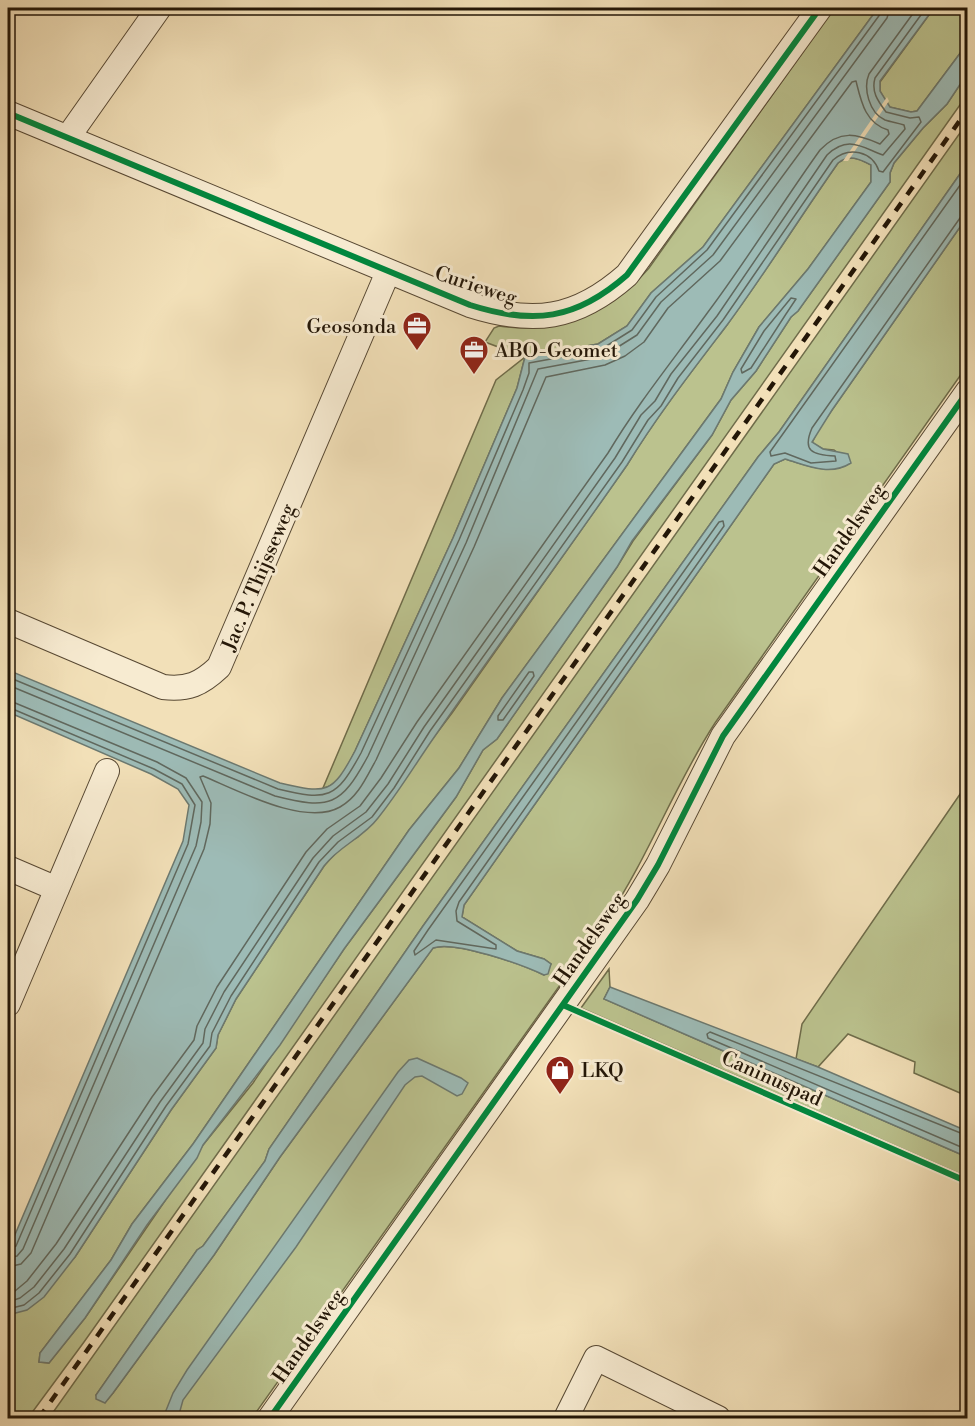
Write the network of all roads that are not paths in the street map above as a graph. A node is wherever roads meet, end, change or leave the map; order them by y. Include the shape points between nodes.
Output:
1 (159, 8) edge
2 (820, 8) edge
3 (8, 113) edge
4 (68, 137) junction
5 (388, 272) junction
6 (968, 391) edge
7 (8, 621) edge
8 (107, 771) dead end
9 (8, 868) edge
10 (57, 889) junction
11 (17, 954) edge
12 (8, 1004) edge
13 (270, 1419) edge
14 (566, 1419) edge
15 (718, 1419) edge

1 - 4 street
2 - 5 street, Curieweg via 647,250 606,293 556,315 520,317 499,314
3 - 4 street, Curieweg
4 - 5 street, Curieweg
5 - 7 street, Jac. P. Thijsseweg via 219,668 204,682 183,689 164,687
6 - 13 street, Handelsweg via 723,736 637,900
8 - 10 street
9 - 10 street
10 - 11 street
11 - 12 street
14 - 15 street via 596,1358

